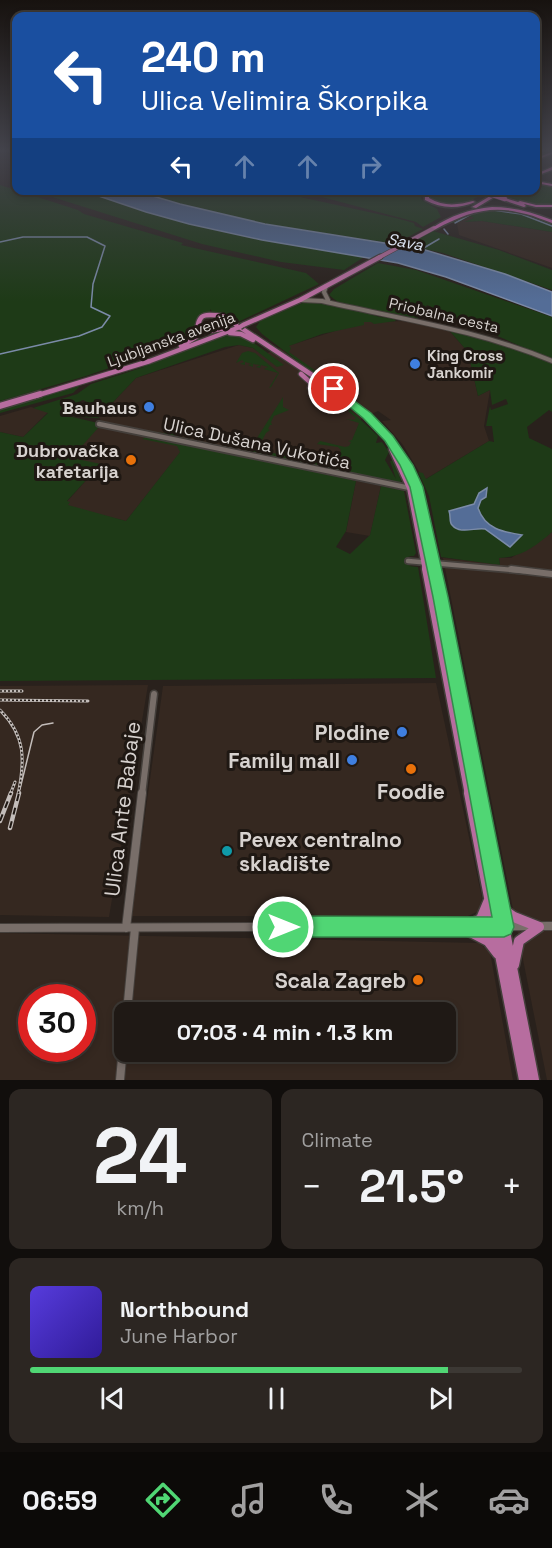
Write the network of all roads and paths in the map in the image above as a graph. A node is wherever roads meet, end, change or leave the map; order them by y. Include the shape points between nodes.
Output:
1 (425, 200) edge
2 (431, 200) edge
3 (476, 200) edge
4 (478, 200) edge
5 (483, 200) edge
6 (509, 200) edge
7 (509, 200) edge
8 (511, 200) edge
9 (473, 202) junction
10 (552, 206) edge
11 (452, 216) junction
12 (552, 219) edge
13 (430, 228) junction
14 (341, 276) junction
15 (326, 286) junction
16 (300, 300) junction
17 (328, 300) junction
18 (265, 316) junction
19 (240, 325) junction
20 (197, 327) junction
21 (230, 327) junction
22 (218, 336) junction
23 (176, 348) junction
24 (283, 357) junction
25 (552, 361) edge
26 (318, 379) junction
27 (311, 382) junction
28 (331, 391) junction
29 (0, 404) edge
30 (99, 424) dead end
31 (410, 488) junction
32 (408, 561) dead end
33 (428, 562) junction
34 (552, 574) edge
35 (154, 694) dead end
36 (489, 897) junction
37 (500, 907) junction
38 (552, 926) edge
39 (500, 927) junction
40 (538, 927) junction
41 (0, 928) edge
42 (130, 928) junction
43 (463, 928) junction
44 (502, 962) junction
45 (513, 976) junction
46 (127, 1002) edge
47 (122, 1062) edge
48 (120, 1080) edge
49 (524, 1080) edge
50 (534, 1080) edge

1 - 13 highway via 442,214
2 - 9 highway via 457,206
3 - 9 highway
4 - 11 highway
5 - 11 highway
6 - 12 highway
7 - 12 highway
8 - 10 highway
9 - 11 highway
11 - 12 highway via 502,207
11 - 13 highway
13 - 14 main road
14 - 15 main road, Ljubljanska avenija
14 - 19 main road, Ljubljanska avenija
15 - 16 main road, Ljubljanska avenija
15 - 17 street
16 - 17 street, Priobalna cesta
16 - 18 main road, Ljubljanska avenija
17 - 25 street, Priobalna cesta via 346,307 463,329
18 - 19 main road, Ljubljanska avenija
18 - 24 main road via 254,324 254,329
19 - 21 main road, Ljubljanska avenija
19 - 22 main road, Ljubljanska avenija
20 - 21 main road via 209,331
20 - 23 main road via 196,337
20 - 24 main road via 201,318 222,315
21 - 23 main road, Ljubljanska avenija
22 - 24 main road via 245,335
22 - 29 main road, Ljubljanska avenija via 117,372
23 - 29 main road, Ljubljanska avenija
24 - 26 main road
24 - 27 main road
26 - 27 main road
26 - 28 main road via 332,381 335,386
27 - 28 main road via 312,390
28 - 31 main road via 381,435
28 - 33 main road via 375,423 406,465 419,497
30 - 31 street, Ulica Dušana Vukotića
31 - 33 main road
32 - 33 street
33 - 34 street
33 - 36 main road
33 - 37 main road
35 - 42 street, Ulica Ante Babaje
36 - 39 main road
36 - 43 main road via 483,916
37 - 39 main road
37 - 40 main road
38 - 40 street
39 - 40 street
39 - 43 street
39 - 44 main road
39 - 45 main road
40 - 45 main road via 519,941
41 - 42 street
42 - 43 street
42 - 46 street, Ulica Ante Babaje
43 - 44 main road via 488,941
44 - 49 main road
45 - 50 main road
47 - 48 street

